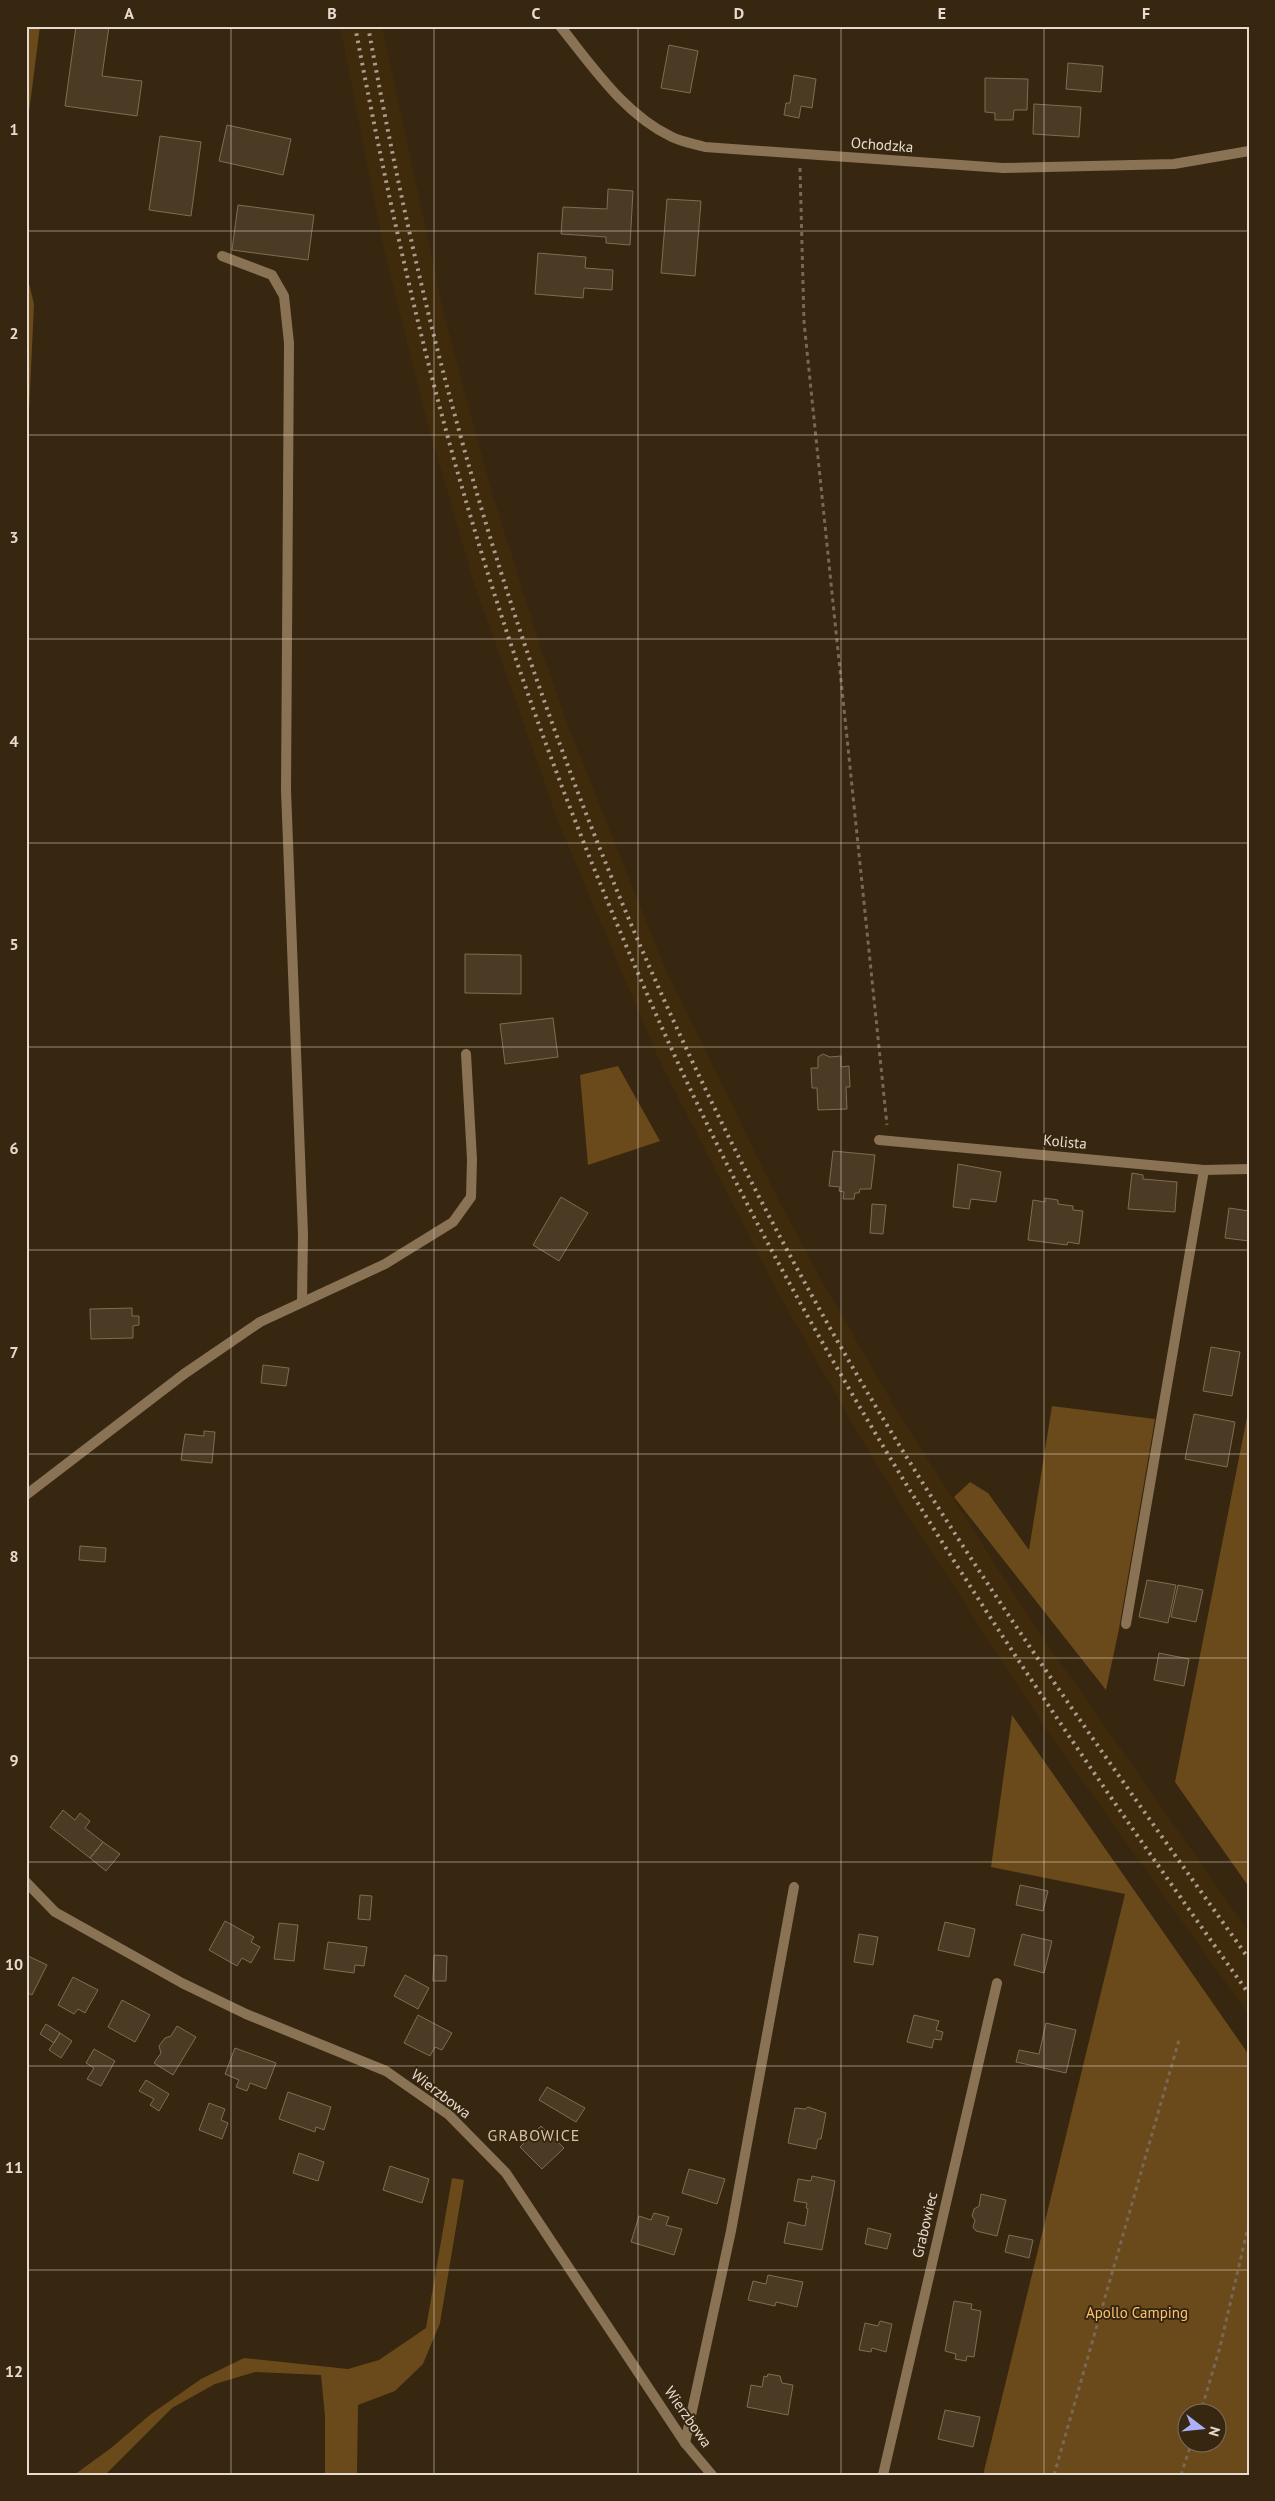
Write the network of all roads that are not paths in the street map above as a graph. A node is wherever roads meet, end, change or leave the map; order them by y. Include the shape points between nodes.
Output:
1 (560, 26) edge
2 (1249, 151) edge
3 (222, 256) dead end
4 (466, 1054) dead end
5 (884, 1140) road end
6 (1249, 1169) edge
7 (1204, 1170) junction
8 (302, 1302) junction
9 (26, 1495) edge
10 (1126, 1624) dead end
11 (26, 1882) edge
12 (794, 1887) dead end
13 (997, 1983) dead end
14 (685, 2443) junction
15 (712, 2475) edge
16 (883, 2475) edge

1 - 2 street, Ochodzka via 612,90 643,120 673,138 705,147 1003,168 1174,164
3 - 8 street via 272,275 284,296 289,343 286,790
4 - 8 street via 472,1159 470,1197 453,1222 385,1264
5 - 7 street, Kolista
6 - 7 street, Kolista
7 - 10 street
8 - 9 street via 260,1322 184,1374
11 - 14 street, Wierzbowa via 55,1912 182,1983 246,2014 386,2071 449,2115 506,2173
12 - 14 street via 731,2231
13 - 16 street, Grabowiec
14 - 15 street, Wierzbowa

